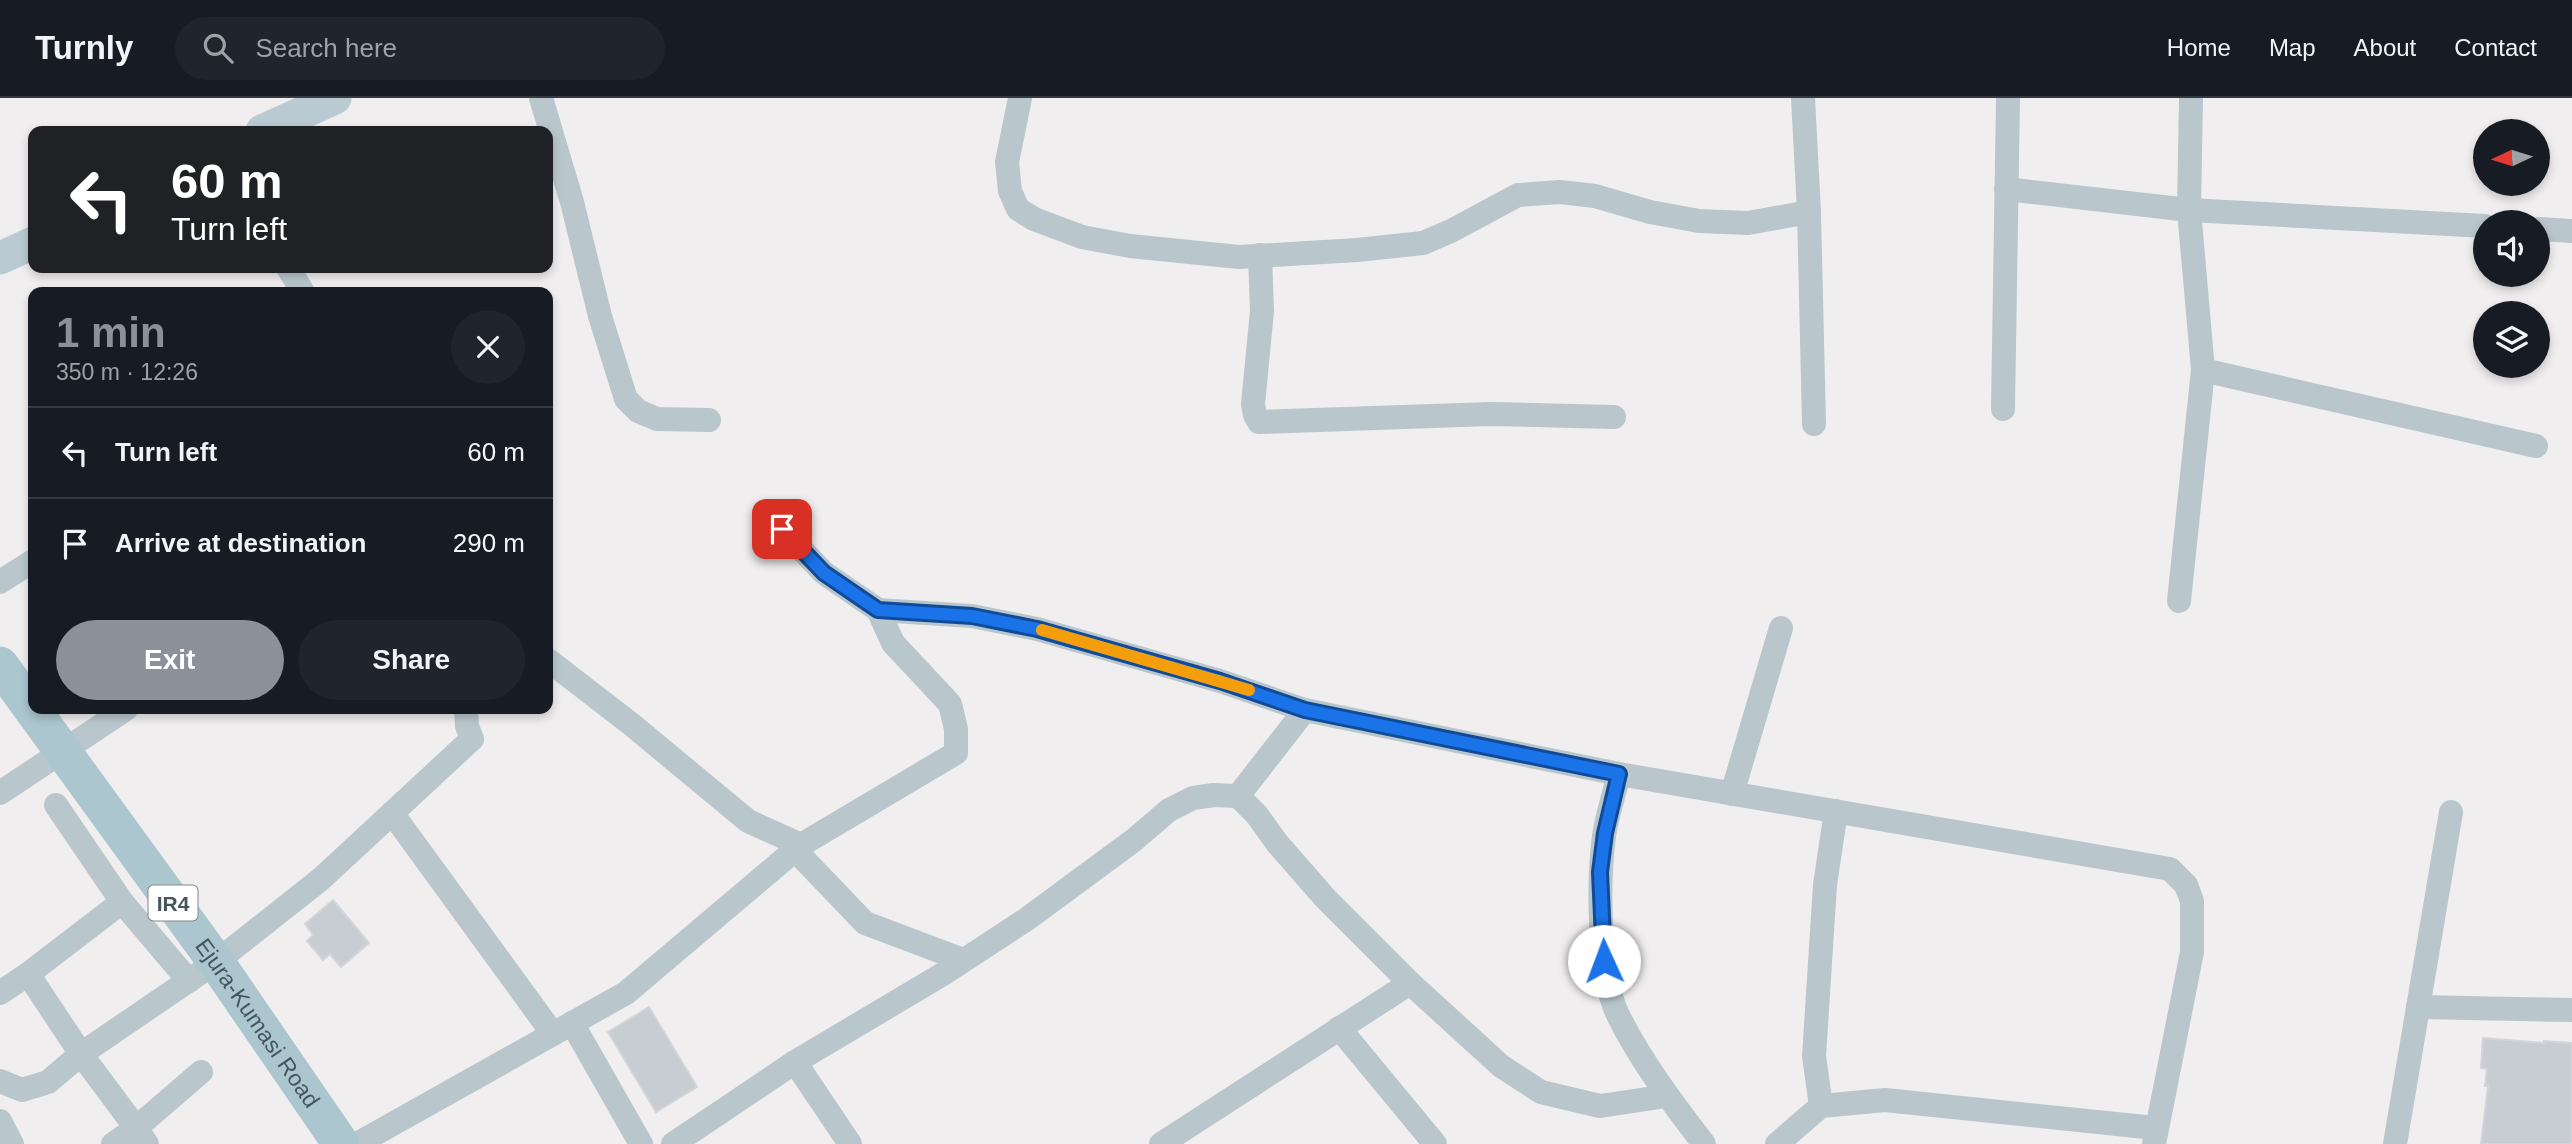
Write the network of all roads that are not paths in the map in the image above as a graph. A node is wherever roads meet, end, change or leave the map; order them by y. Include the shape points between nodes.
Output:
1 (335, 98) edge
2 (541, 98) edge
3 (1020, 98) edge
4 (1802, 98) edge
5 (2008, 98) edge
6 (2190, 98) edge
7 (273, 126) edge
8 (549, 126) edge
9 (553, 138) edge
10 (2006, 189) junction
11 (2189, 210) junction
12 (1809, 212) junction
13 (2473, 225) edge
14 (2550, 230) edge
15 (2572, 231) edge
16 (28, 245) edge
17 (1260, 255) junction
18 (0, 258) edge
19 (2203, 370) junction
20 (2003, 409) dead end
21 (1614, 418) dead end
22 (709, 420) dead end
23 (1814, 424) dead end
24 (2536, 446) dead end
25 (782, 529) dead end
26 (28, 564) edge
27 (0, 582) edge
28 (2179, 601) dead end
29 (878, 610) junction
30 (1781, 628) dead end
31 (553, 664) edge
32 (0, 666) edge
33 (28, 705) edge
34 (1305, 710) junction
35 (34, 714) edge
36 (118, 714) edge
37 (466, 714) edge
38 (61, 751) junction
39 (1619, 774) junction
40 (0, 793) edge
41 (1732, 794) junction
42 (1238, 796) junction
43 (56, 805) dead end
44 (1836, 811) junction
45 (2451, 812) dead end
46 (392, 813) junction
47 (798, 847) junction
48 (122, 902) junction
49 (963, 960) junction
50 (202, 972) junction
51 (28, 974) junction
52 (1410, 983) junction
53 (0, 993) edge
54 (2418, 1007) junction
55 (2572, 1010) edge
56 (1339, 1028) junction
57 (562, 1029) junction
58 (81, 1054) junction
59 (795, 1062) junction
60 (201, 1072) dead end
61 (11, 1085) edge
62 (1667, 1096) junction
63 (0, 1105) edge
64 (1821, 1106) junction
65 (0, 1121) edge
66 (141, 1136) edge
67 (2154, 1136) edge
68 (12, 1144) edge
69 (113, 1144) edge
70 (341, 1144) edge
71 (357, 1144) edge
72 (641, 1144) edge
73 (673, 1144) edge
74 (850, 1144) edge
75 (1161, 1144) edge
76 (1435, 1144) edge
77 (1704, 1144) edge
78 (1776, 1144) edge
79 (2395, 1144) edge

1 - 7 street
2 - 8 street
3 - 17 street via 1007,162 1010,191 1018,209 1082,237 1238,257
4 - 12 street
5 - 10 street
6 - 11 street
9 - 22 street via 626,399 638,411 657,419
10 - 11 street
10 - 20 street
11 - 13 street
11 - 19 street
12 - 17 street via 1748,223 1699,221 1595,196 1560,192 1518,195 1423,243
12 - 23 street
14 - 15 street
16 - 18 street
17 - 21 street via 1262,312 1253,404 1259,422 1490,414
19 - 24 street
19 - 28 street
25 - 29 street via 824,573
26 - 27 street
29 - 34 street via 972,616 1037,629
29 - 47 street via 893,643 950,704 956,753
30 - 41 street
31 - 47 street via 748,821
32 - 33 main road, Ejura-Kumasi Road / IR4
34 - 39 street
34 - 42 street
35 - 38 main road, Ejura-Kumasi Road / IR4
36 - 38 street
37 - 46 street via 472,739
38 - 40 street
38 - 50 main road, Ejura-Kumasi Road / IR4
39 - 41 street
39 - 62 street via 1600,872 1604,961 1617,1014
41 - 44 street
42 - 49 street via 1193,798 1169,810 1037,911
42 - 52 street via 1326,899
43 - 48 street
44 - 64 street via 1825,885 1814,1056
44 - 67 street via 2170,869 2186,885 2192,901 2192,952
45 - 54 street
46 - 50 street via 321,878
46 - 57 street
47 - 49 street via 865,923
47 - 57 street via 626,993
48 - 50 street
48 - 51 street
49 - 59 street
50 - 58 street
50 - 70 main road, Ejura-Kumasi Road / IR4
51 - 53 street
51 - 58 street
52 - 56 street
52 - 62 street via 1501,1066 1541,1092 1600,1106
54 - 55 street
54 - 79 street
56 - 75 street
56 - 76 street
57 - 71 street
57 - 72 street
58 - 61 street via 48,1082
58 - 66 street
59 - 73 street
59 - 74 street
60 - 66 street
61 - 63 street
62 - 77 street
64 - 67 street via 1885,1100
64 - 78 street
65 - 68 street
66 - 69 street

